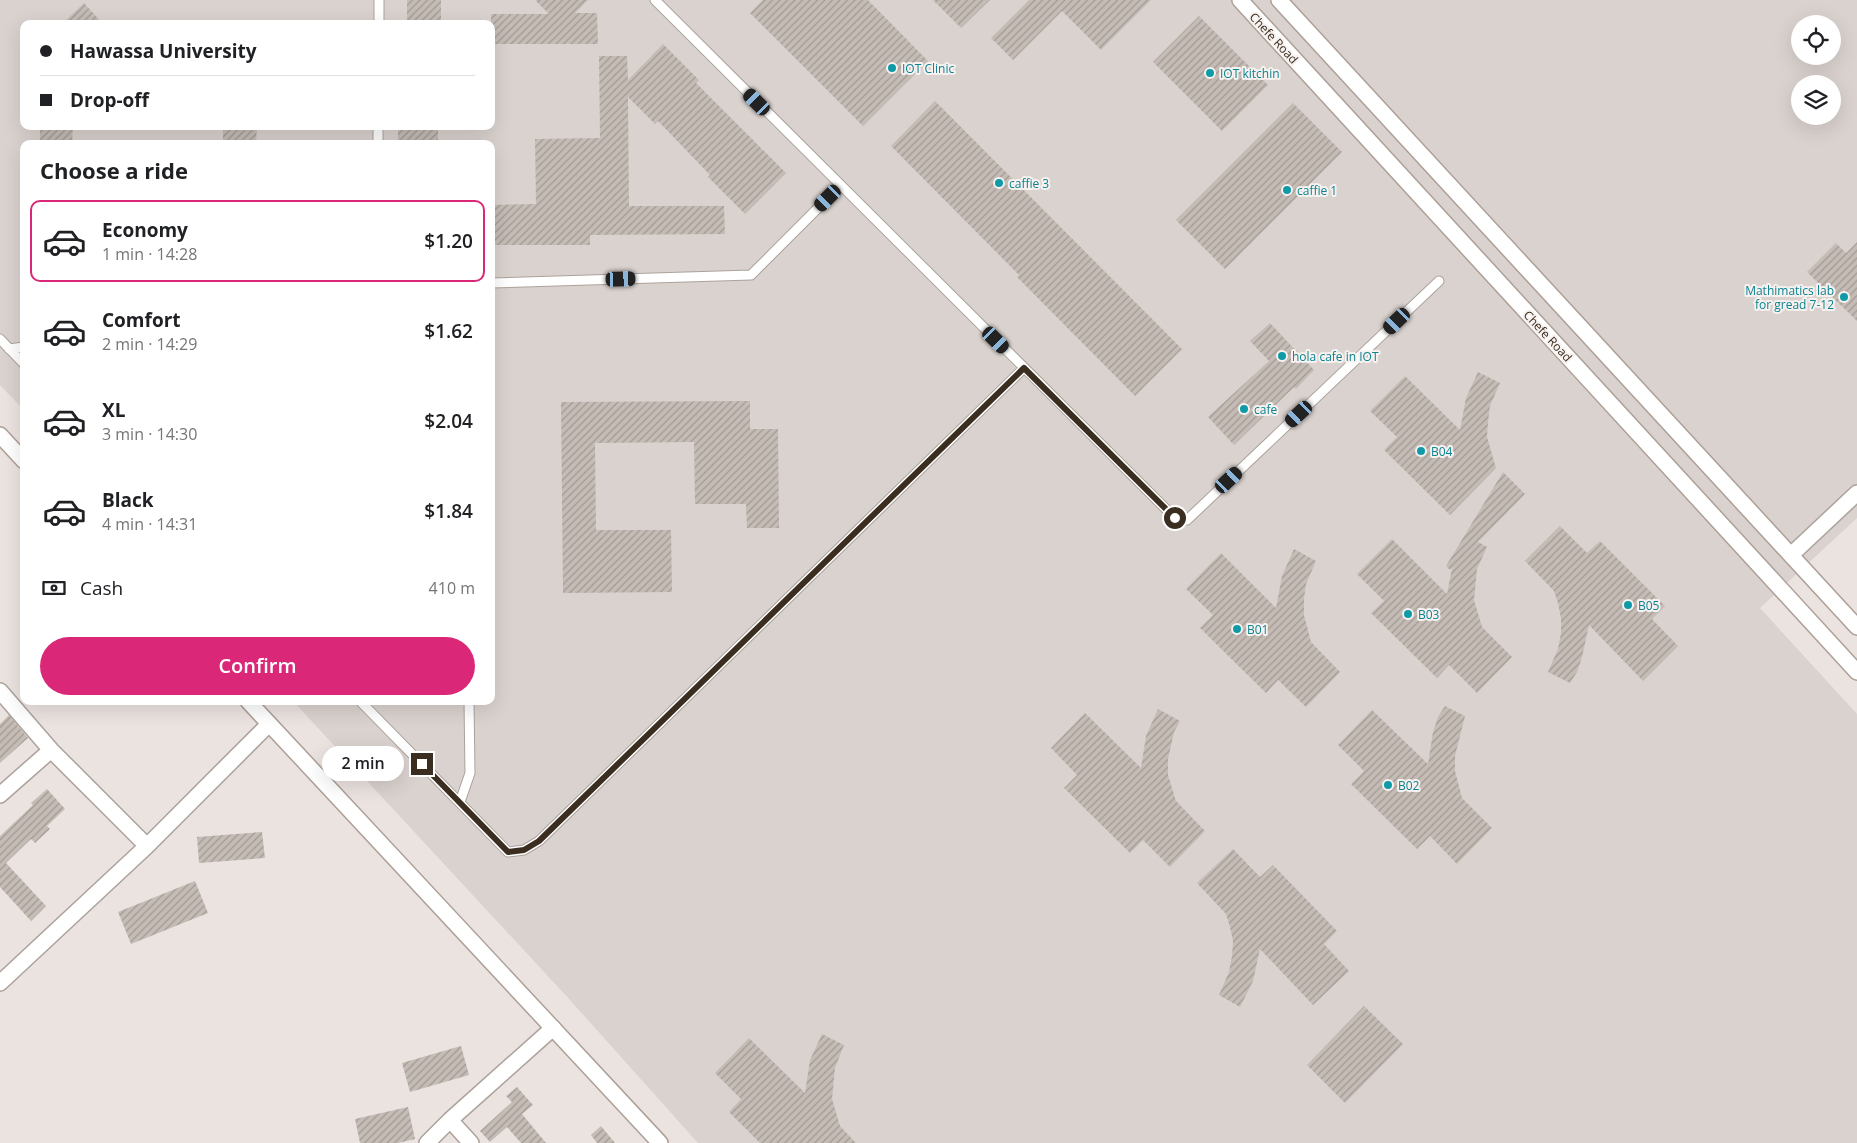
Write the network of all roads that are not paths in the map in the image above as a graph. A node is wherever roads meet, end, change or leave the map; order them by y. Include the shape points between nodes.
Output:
1 (379, 0) edge
2 (1240, 0) edge
3 (1279, 0) edge
4 (659, 1) edge
5 (379, 20) edge
6 (841, 185) junction
7 (1439, 281) dead end
8 (495, 283) edge
9 (0, 339) edge
10 (20, 348) edge
11 (9, 349) junction
12 (20, 360) edge
13 (1024, 368) junction
14 (0, 435) edge
15 (20, 457) edge
16 (1857, 493) edge
17 (1791, 555) junction
18 (1857, 627) edge
19 (1857, 672) edge
20 (0, 691) edge
21 (252, 705) edge
22 (364, 705) edge
23 (469, 705) edge
24 (270, 724) junction
25 (50, 750) junction
26 (0, 795) edge
27 (460, 802) junction
28 (147, 846) junction
29 (0, 984) edge
30 (553, 1028) junction
31 (450, 1120) junction
32 (427, 1143) edge
33 (471, 1143) edge
34 (660, 1143) edge

1 - 5 lane
2 - 19 street, Chefe Road
3 - 17 street
4 - 6 lane
6 - 8 lane via 751,275
6 - 13 lane
7 - 13 lane via 1187,520 1175,518
9 - 11 lane
10 - 11 lane
11 - 12 lane
13 - 27 lane via 539,841 524,850 508,852
14 - 15 street
16 - 17 street
17 - 18 street
20 - 25 street
21 - 24 street
22 - 27 lane
23 - 27 lane via 470,774
24 - 28 street
24 - 30 street
25 - 26 street
25 - 28 street
28 - 29 street
30 - 31 street
30 - 34 street
31 - 32 street
31 - 33 street

